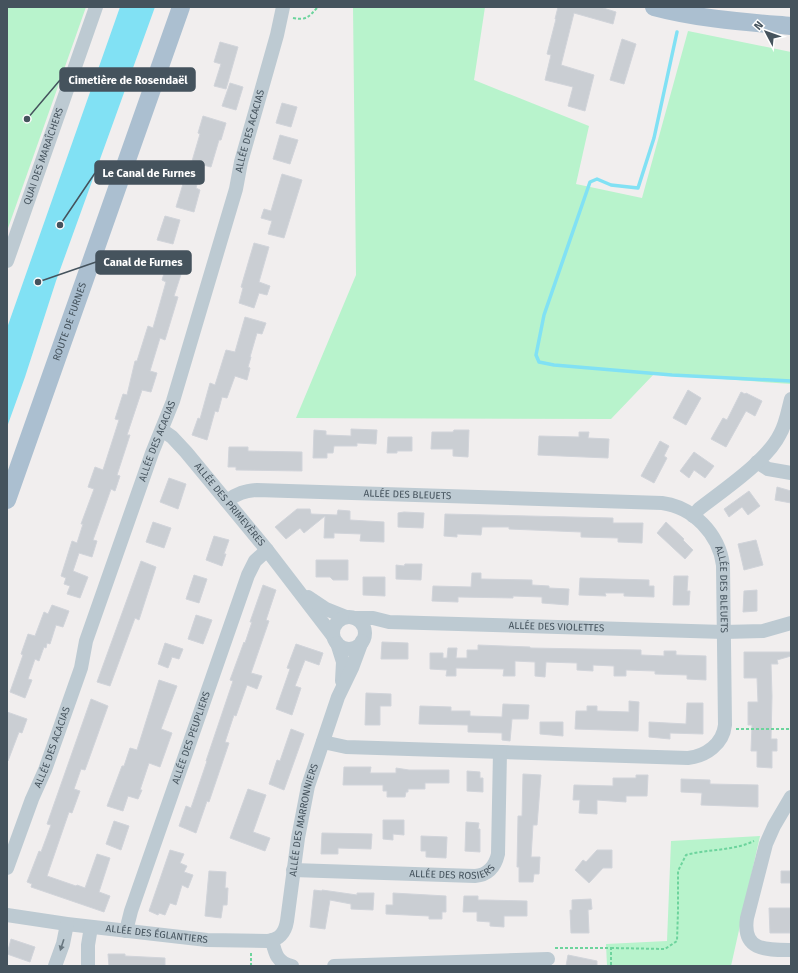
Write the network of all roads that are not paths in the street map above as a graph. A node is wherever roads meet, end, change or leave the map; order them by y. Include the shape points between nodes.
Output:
1 (96, 7) edge
2 (180, 7) edge
3 (654, 7) edge
4 (282, 12) edge
5 (791, 26) edge
6 (7, 261) edge
7 (791, 399) edge
8 (162, 430) junction
9 (757, 462) junction
10 (791, 474) edge
11 (7, 500) edge
12 (227, 501) junction
13 (693, 516) junction
14 (267, 550) junction
15 (293, 583) junction
16 (351, 618) junction
17 (389, 622) junction
18 (791, 623) edge
19 (724, 632) junction
20 (363, 638) junction
21 (335, 640) junction
22 (338, 697) junction
23 (323, 742) junction
24 (500, 752) junction
25 (791, 797) edge
26 (7, 868) edge
27 (293, 870) junction
28 (7, 915) edge
29 (67, 924) junction
30 (91, 927) junction
31 (126, 931) junction
32 (272, 940) junction
33 (791, 950) edge
34 (549, 954) road end
35 (464, 964) edge
36 (55, 966) edge
37 (88, 966) edge
38 (292, 966) edge
39 (334, 966) edge

1 - 6 street, QUAI DES MARAÎCHERS
2 - 11 main road, ROUTE DE FURNES
3 - 5 main road via 704,17
4 - 8 street, ALLÉE DES ACACIAS via 240,162 236,189
7 - 9 street via 780,435
8 - 12 street, ALLÉE DES PRIMEVÈRES via 181,446
8 - 26 street, ALLÉE DES ACACIAS via 86,641 81,668 45,770
9 - 10 street via 771,470
9 - 13 street
12 - 13 street, ALLÉE DES BLEUETS via 243,491 265,490 656,503 676,506
12 - 14 street, ALLÉE DES PRIMEVÈRES
13 - 19 street, ALLÉE DES BLEUETS via 712,535 721,555
14 - 15 street, ALLÉE DES PRIMEVÈRES
14 - 31 street, ALLÉE DES PEUPLIERS via 255,561 248,575
15 - 16 street, ALLÉE DES PRIMEVÈRES via 321,607
15 - 21 street, ALLÉE DES PRIMEVÈRES
16 - 17 street, ALLÉE DES VIOLETTES
16 - 20 street via 362,623
16 - 21 street via 340,619 336,624 333,630
17 - 19 street, ALLÉE DES VIOLETTES
17 - 20 street, ALLÉE DES VIOLETTES via 375,626
18 - 19 street, ALLÉE DES VIOLETTES via 758,632
19 - 24 street, ALLÉE DES BLEUETS via 724,730 713,748 703,755 693,757
20 - 21 street via 356,647 350,648 342,647
20 - 22 street, ALLÉE DES MARRONNIERS
21 - 22 street, ALLÉE DES MARRONNIERS via 344,667
22 - 23 street, ALLÉE DES MARRONNIERS
23 - 24 street via 346,747
23 - 27 street, ALLÉE DES MARRONNIERS via 306,794
24 - 27 street, ALLÉE DES ROSIERS via 498,854 493,866 484,875
25 - 33 street via 768,838 747,918 747,932 752,943 759,948
27 - 32 street, ALLÉE DES MARRONNIERS via 286,929 282,935
28 - 29 street, ALLÉE DES ÉGLANTIERS
29 - 30 street, ALLÉE DES ÉGLANTIERS
29 -> 36 street
30 - 31 street, ALLÉE DES ÉGLANTIERS
30 - 37 street
31 - 32 street, ALLÉE DES ÉGLANTIERS via 207,940
32 - 38 street via 278,959
34 - 35 street
35 - 39 street

